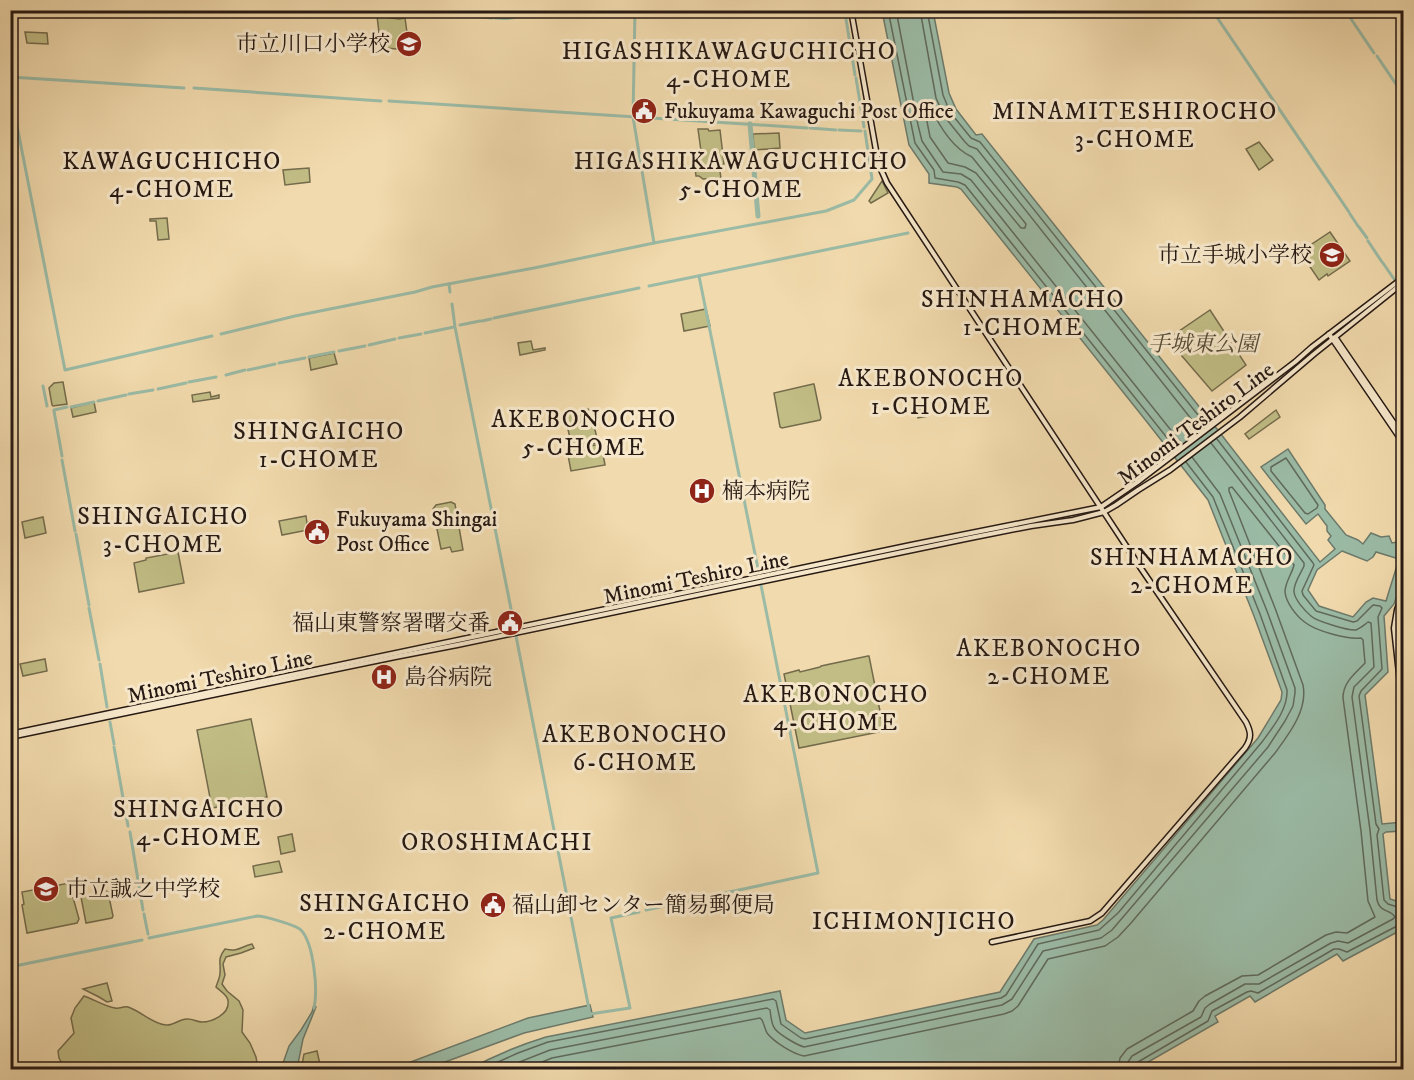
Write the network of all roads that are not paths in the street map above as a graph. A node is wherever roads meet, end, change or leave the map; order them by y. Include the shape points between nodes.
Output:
1 (851, 10) edge
2 (1404, 277) edge
3 (1404, 282) edge
4 (1329, 334) junction
5 (1334, 338) junction
6 (1404, 438) edge
7 (1404, 444) edge
8 (1102, 509) junction
9 (1404, 590) edge
10 (1404, 601) edge
11 (1404, 686) edge
12 (1404, 719) edge
13 (10, 735) edge
14 (992, 942) dead end

1 - 8 main road via 884,177
2 - 4 main road, Minomi Teshiro Line
3 - 5 main road, Minomi Teshiro Line
4 - 5 main road
4 - 8 main road, Minomi Teshiro Line
5 - 6 main road
5 - 7 main road
5 - 8 main road, Minomi Teshiro Line via 1170,470 1116,505
8 - 13 main road, Minomi Teshiro Line via 1073,520
8 - 14 main road via 1246,722 1250,739 1102,913 1090,921
9 - 12 main road via 1394,628
10 - 11 main road via 1398,636

